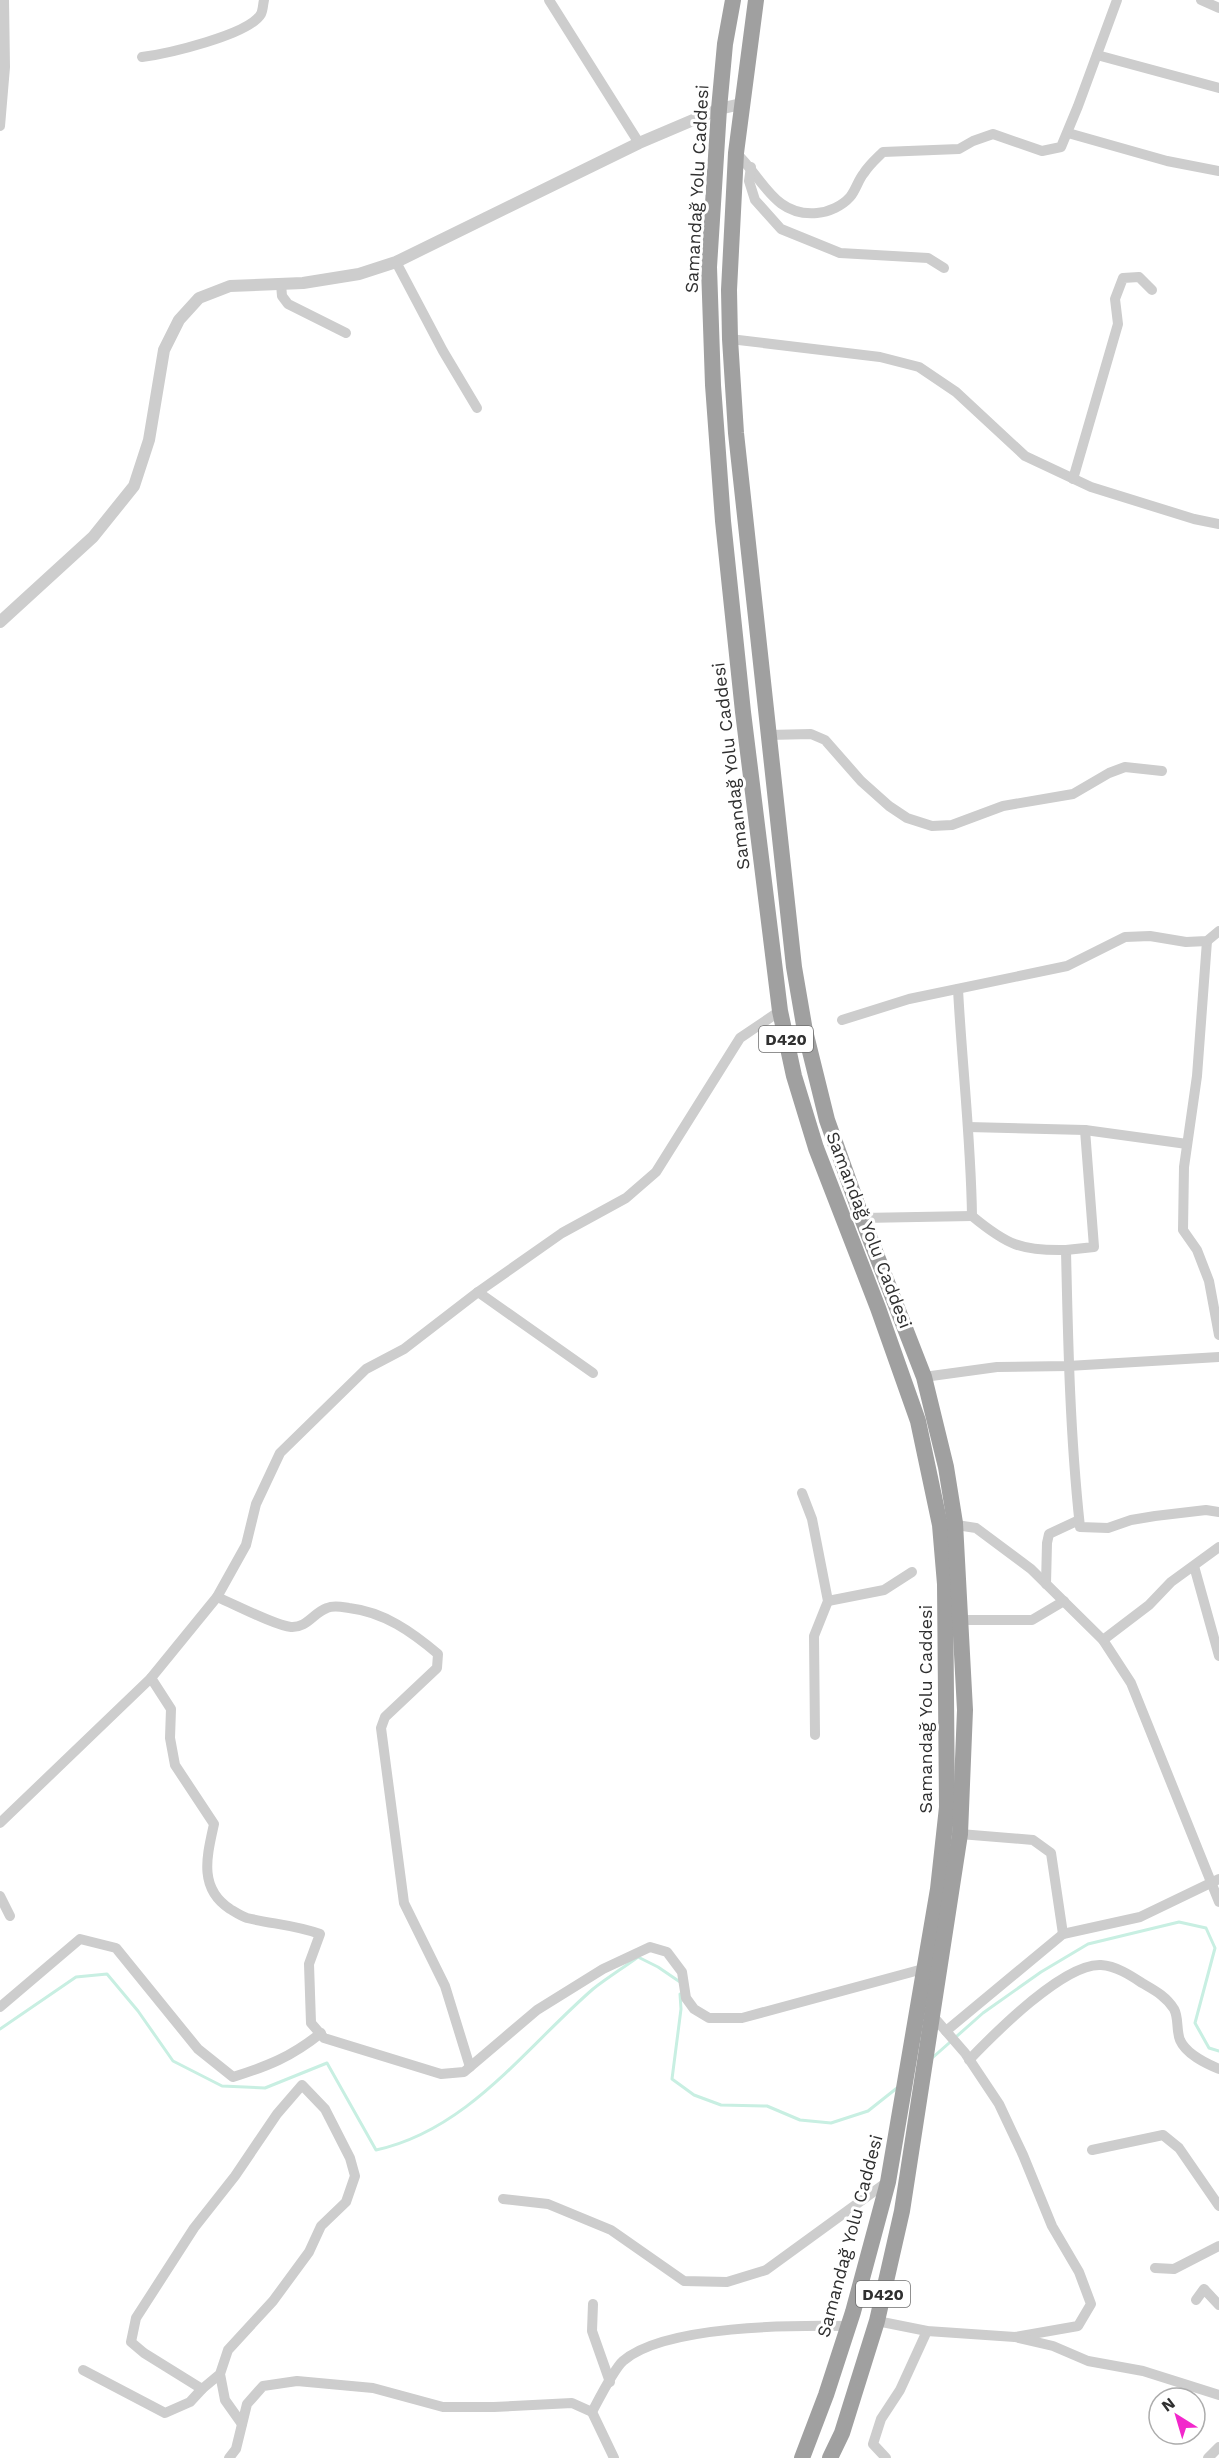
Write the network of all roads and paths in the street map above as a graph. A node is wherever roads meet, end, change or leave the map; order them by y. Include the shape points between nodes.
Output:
1 (4, 0) edge
2 (264, 0) edge
3 (549, 0) edge
4 (733, 0) edge
5 (756, 0) edge
6 (1117, 0) edge
7 (1200, 0) edge
8 (1219, 8) edge
9 (1097, 55) junction
10 (142, 57) dead end
11 (1219, 88) edge
12 (741, 104) junction
13 (719, 109) junction
14 (0, 126) edge
15 (1068, 133) junction
16 (639, 143) junction
17 (736, 153) junction
18 (752, 167) junction
19 (1219, 171) edge
20 (396, 261) junction
21 (944, 268) dead end
22 (281, 284) junction
23 (1152, 290) dead end
24 (346, 333) dead end
25 (730, 339) junction
26 (477, 408) dead end
27 (1072, 479) junction
28 (1219, 524) edge
29 (0, 622) edge
30 (768, 735) junction
31 (1162, 771) dead end
32 (1219, 931) edge
33 (1207, 941) junction
34 (958, 989) junction
35 (780, 1011) junction
36 (842, 1020) dead end
37 (968, 1127) junction
38 (1085, 1130) junction
39 (1187, 1144) junction
40 (972, 1216) junction
41 (862, 1218) junction
42 (1066, 1250) junction
43 (478, 1292) junction
44 (1219, 1335) edge
45 (1219, 1357) edge
46 (1068, 1366) junction
47 (593, 1373) dead end
48 (924, 1377) junction
49 (802, 1493) dead end
50 (1219, 1512) edge
51 (1079, 1520) junction
52 (948, 1524) junction
53 (1219, 1547) edge
54 (1194, 1566) junction
55 (912, 1572) dead end
56 (1046, 1584) junction
57 (218, 1597) junction
58 (828, 1601) junction
59 (1064, 1601) junction
60 (959, 1620) junction
61 (1103, 1640) junction
62 (1219, 1656) edge
63 (151, 1678) junction
64 (815, 1735) dead end
65 (0, 1823) edge
66 (960, 1834) junction
67 (1215, 1882) edge
68 (0, 1896) edge
69 (1219, 1902) edge
70 (10, 1916) dead end
71 (1063, 1934) junction
72 (923, 1969) junction
73 (0, 2007) edge
74 (932, 2016) junction
75 (321, 2033) junction
76 (947, 2033) junction
77 (969, 2060) junction
78 (470, 2067) junction
79 (1219, 2069) edge
80 (1092, 2150) dead end
81 (888, 2182) junction
82 (503, 2199) dead end
83 (1219, 2206) edge
84 (1219, 2246) edge
85 (1155, 2268) dead end
86 (1196, 2300) dead end
87 (593, 2304) dead end
88 (1219, 2305) edge
89 (877, 2321) junction
90 (848, 2326) junction
91 (927, 2331) junction
92 (1015, 2337) junction
93 (83, 2370) dead end
94 (220, 2374) junction
95 (610, 2382) junction
96 (202, 2388) junction
97 (1219, 2395) edge
98 (592, 2412) junction
99 (242, 2424) junction
100 (1219, 2446) edge
101 (230, 2458) edge
102 (614, 2458) edge
103 (802, 2458) edge
104 (830, 2458) edge
105 (886, 2458) edge
106 (1208, 2458) edge

1 - 14 street via 5,67
2 - 10 street via 261,14 250,23 212,40
3 - 16 street
4 - 13 highway, Samandağ Yolu Caddesi / D420
5 - 12 highway, Samandağ Yolu Caddesi / D420
6 - 9 street
7 - 8 street
9 - 11 street
9 - 15 street
12 - 13 street
12 - 17 highway, Samandağ Yolu Caddesi / D420
13 - 16 street
13 - 35 highway, Samandağ Yolu Caddesi / D420 via 708,267 714,396 742,700
15 - 18 street via 1061,147 1042,151 993,134 959,148 883,152 864,172 850,196 824,213 795,213 782,206
15 - 19 street
16 - 20 street
17 - 18 street
17 - 25 highway, Samandağ Yolu Caddesi / D420
18 - 21 street via 748,181 755,200 781,229 840,253 928,258
20 - 22 street via 359,274
20 - 26 street
22 - 24 street via 282,296 288,304
22 - 29 street via 230,286 199,298 179,320 164,350 149,440 134,486 93,537
23 - 27 street via 1139,277 1123,278 1116,298 1118,324
25 - 27 street via 880,357 919,367 956,392 1025,456
25 - 30 highway, Samandağ Yolu Caddesi / D420 via 736,433
27 - 28 street
30 - 31 street via 811,734 825,740 889,806 932,826 952,825 1003,806 1073,794 1125,767
30 - 41 highway, Samandağ Yolu Caddesi / D420 via 805,1031 827,1120
32 - 33 street
33 - 34 street via 1125,937 1067,966
33 - 39 street via 1197,1076
34 - 36 street
34 - 37 street
35 - 43 street via 740,1038 656,1172 626,1198 562,1233
35 - 52 highway, Samandağ Yolu Caddesi / D420 via 816,1148 918,1421
37 - 38 street
37 - 40 street
38 - 39 street
38 - 42 street via 1094,1247
39 - 44 street via 1183,1230 1197,1250 1209,1281
40 - 41 street
40 - 42 street via 1011,1244 1035,1251
41 - 48 highway, Samandağ Yolu Caddesi / D420
42 - 46 street
43 - 47 street
43 - 57 street via 404,1349 366,1369 280,1453 256,1504 246,1545
45 - 46 street
46 - 48 street via 997,1366
46 - 51 street
48 - 52 highway, Samandağ Yolu Caddesi / D420 via 946,1467
49 - 58 street via 812,1519
50 - 51 street via 1155,1516 1108,1528 1080,1527
51 - 56 street via 1049,1534
52 - 56 street via 976,1528
52 - 60 highway, Samandağ Yolu Caddesi / D420
52 - 72 highway, Samandağ Yolu Caddesi / D420 via 947,1807 938,1889
53 - 54 street
54 - 61 street
54 - 62 street
55 - 58 street via 884,1590
56 - 59 street
57 - 63 street
57 - 78 street via 290,1627 304,1625 324,1609 335,1606 369,1610 438,1654 437,1668 385,1718 381,1728 404,1903 445,1986
58 - 64 street via 814,1636
59 - 60 street via 1032,1620
59 - 61 street
60 - 66 highway, Samandağ Yolu Caddesi / D420 via 965,1710
61 - 67 street via 1131,1683
63 - 65 street
63 - 75 street via 171,1708 170,1738 175,1765 214,1824 206,1857 210,1890 244,1917 300,1926 320,1934 309,1964 311,2023
66 - 71 street via 1033,1840 1051,1853
66 - 74 highway, Samandağ Yolu Caddesi / D420
67 - 69 street
67 - 71 street via 1140,1917
68 - 70 street
71 - 76 street
72 - 78 street via 742,2018 709,2018 694,2009 686,1998 681,1972 667,1952 650,1947 603,1969 537,2010
72 - 81 highway, Samandağ Yolu Caddesi / D420
73 - 75 street via 80,1939 116,1948 198,2049 233,2078 298,2052
74 - 76 street
74 - 89 highway, Samandağ Yolu Caddesi / D420 via 902,2211
75 - 78 street via 324,2038 441,2074 464,2072
76 - 77 street
77 - 79 street via 998,2029 1044,1991 1081,1970 1100,1965 1126,1972 1165,1997 1175,2010 1180,2040 1198,2060
77 - 92 street via 999,2104 1091,2304 1077,2326
80 - 83 street via 1163,2135 1179,2148
81 - 82 street via 766,2270 727,2282 684,2281 611,2230 548,2204
81 - 90 highway, Samandağ Yolu Caddesi / D420
84 - 85 street via 1174,2269
86 - 88 street via 1204,2289
87 - 95 street via 592,2331
89 - 91 street
89 - 104 highway, Samandağ Yolu Caddesi / D420 via 842,2433
90 - 95 street via 754,2328 687,2336 648,2347 623,2361
90 - 103 highway, Samandağ Yolu Caddesi / D420
91 - 92 street
91 - 105 street via 900,2390 881,2419 873,2444
92 - 97 street via 1053,2346 1088,2361 1143,2371
93 - 96 street via 165,2413 190,2402
94 - 96 street
94 - 96 street via 228,2350 273,2301 309,2252 321,2226 346,2202 356,2176 325,2109 302,2085 194,2228 136,2318 131,2342
94 - 99 street via 225,2400
95 - 98 street
98 - 99 street via 572,2403 443,2407 373,2388 297,2381 264,2386 247,2404
98 - 102 street
99 - 101 street
100 - 106 street

